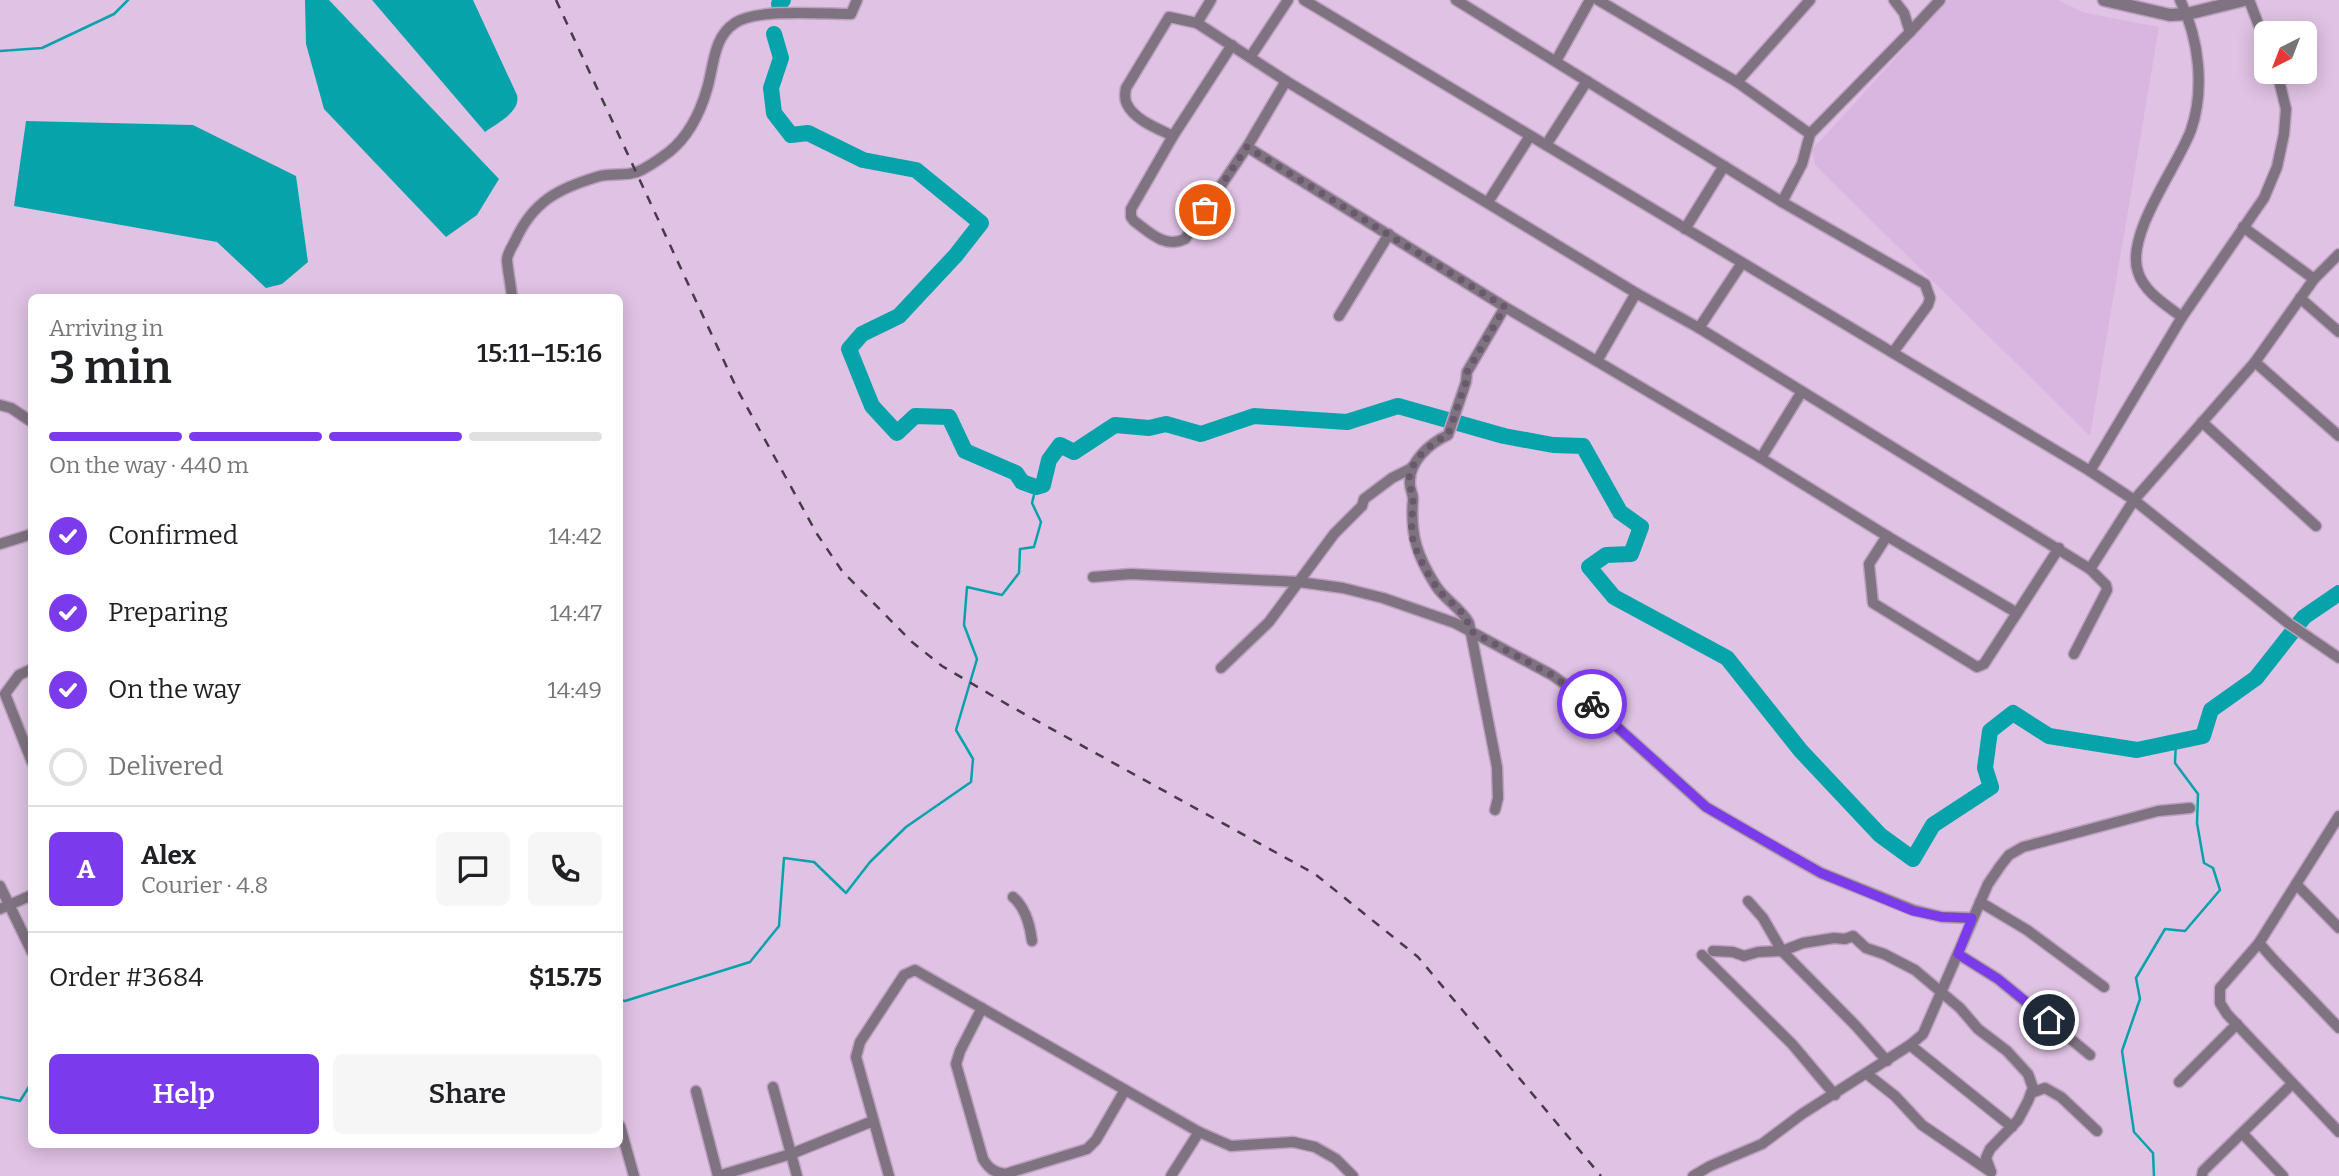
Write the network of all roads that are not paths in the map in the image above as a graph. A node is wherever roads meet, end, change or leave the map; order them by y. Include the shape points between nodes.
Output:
1 (858, 0) edge
2 (1211, 0) edge
3 (1288, 0) edge
4 (1304, 0) edge
5 (1455, 0) edge
6 (1590, 0) edge
7 (1598, 0) edge
8 (1810, 0) edge
9 (1894, 0) edge
10 (1940, 0) edge
11 (2104, 0) edge
12 (2180, 0) edge
13 (2247, 0) edge
14 (2187, 14) junction
15 (2256, 21) edge
16 (1197, 23) junction
17 (1910, 32) junction
18 (1231, 45) junction
19 (1251, 56) junction
20 (1556, 61) junction
21 (1286, 81) junction
22 (1587, 81) junction
23 (1737, 82) junction
24 (2280, 84) edge
25 (1810, 134) junction
26 (1173, 136) junction
27 (1530, 136) junction
28 (1546, 145) junction
29 (1247, 147) junction
30 (1724, 166) junction
31 (1488, 202) junction
32 (1782, 202) junction
33 (2244, 228) junction
34 (1685, 229) junction
35 (1389, 234) junction
36 (2339, 254) edge
37 (1742, 263) junction
38 (2314, 279) junction
39 (1636, 293) junction
40 (512, 294) edge
41 (2300, 298) junction
42 (1505, 307) junction
43 (1339, 316) dead end
44 (2182, 317) junction
45 (1699, 328) junction
46 (2339, 331) edge
47 (1894, 351) junction
48 (1597, 361) junction
49 (2255, 362) junction
50 (1801, 393) junction
51 (0, 405) edge
52 (28, 419) edge
53 (2202, 422) junction
54 (2339, 436) edge
55 (1761, 458) junction
56 (1417, 460) junction
57 (2090, 471) junction
58 (2134, 500) junction
59 (2316, 526) dead end
60 (28, 535) edge
61 (1887, 536) junction
62 (0, 544) edge
63 (2059, 548) junction
64 (2090, 569) junction
65 (1093, 577) dead end
66 (1299, 583) junction
67 (2017, 613) junction
68 (1469, 630) junction
69 (2074, 654) dead end
70 (2339, 658) edge
71 (1221, 668) dead end
72 (28, 671) edge
73 (28, 752) edge
74 (2190, 808) dead end
75 (1495, 810) dead end
76 (2338, 822) edge
77 (2296, 884) junction
78 (0, 886) edge
79 (28, 897) edge
80 (1013, 897) dead end
81 (1748, 901) dead end
82 (1980, 902) junction
83 (4, 907) edge
84 (1972, 918) junction
85 (2339, 928) edge
86 (1032, 941) dead end
87 (2259, 943) junction
88 (28, 946) edge
89 (1782, 951) junction
90 (1958, 954) junction
91 (2104, 987) dead end
92 (1941, 994) junction
93 (982, 1008) junction
94 (2237, 1024) junction
95 (2339, 1028) edge
96 (1910, 1045) junction
97 (2090, 1055) dead end
98 (1887, 1061) junction
99 (1867, 1074) junction
100 (2028, 1074) junction
101 (2179, 1082) dead end
102 (2292, 1084) junction
103 (773, 1087) dead end
104 (2045, 1088) junction
105 (1125, 1090) junction
106 (696, 1091) dead end
107 (2031, 1093) junction
108 (1835, 1095) junction
109 (873, 1121) junction
110 (2012, 1127) junction
111 (2097, 1131) dead end
112 (1199, 1132) junction
113 (2339, 1132) edge
114 (2243, 1134) junction
115 (623, 1137) edge
116 (791, 1154) junction
117 (1981, 1160) junction
118 (1994, 1174) edge
119 (1174, 1175) edge
120 (634, 1176) edge
121 (718, 1176) edge
122 (797, 1176) edge
123 (889, 1176) edge
124 (1353, 1176) edge
125 (1693, 1176) edge
126 (2202, 1176) edge
127 (2283, 1176) edge

1 - 40 street via 851,14 771,14 733,24 717,44 708,87 682,139 637,172 602,176 544,199 525,220 507,258
2 - 16 street
3 - 19 street
4 - 27 street
5 - 20 street
6 - 20 street
7 - 23 street
8 - 23 street
9 - 17 street
10 - 17 street
11 - 14 street via 2170,15
12 - 14 street
13 - 14 street
13 - 15 street
14 - 44 street via 2195,45 2197,107 2190,131 2140,233 2137,254 2138,272 2152,294
16 - 18 street
16 - 26 street via 1169,17 1126,88 1131,110
17 - 25 street
18 - 19 street
18 - 26 street
19 - 21 street
20 - 22 street
21 - 29 street
21 - 31 street
22 - 28 street
22 - 30 street
23 - 25 street
24 - 33 street via 2286,108 2277,167
25 - 32 street via 1802,164
26 - 29 street via 1130,213 1163,242 1185,239
27 - 28 street
27 - 31 street
28 - 34 street
29 - 35 street
30 - 32 street
30 - 34 street
31 - 39 street
32 - 47 street via 1925,284 1928,305
33 - 38 street
33 - 44 street
34 - 37 street
35 - 42 street
35 - 43 street
36 - 38 street
37 - 45 street
37 - 47 street
38 - 41 street
39 - 45 street
39 - 48 street
41 - 46 street
41 - 49 street
42 - 48 street
42 - 56 street via 1467,372 1448,435 1429,445
44 - 57 street
45 - 50 street
47 - 57 street
48 - 55 street
49 - 53 street
49 - 54 street
50 - 55 street
50 - 63 street
51 - 52 street
53 - 58 street
53 - 59 street
55 - 61 street
56 - 66 street via 1364,499
56 - 68 street via 1409,482 1415,544 1438,590 1464,614
57 - 58 street
58 - 64 street
58 - 70 street
60 - 62 street
61 - 67 street
61 - 67 street via 1869,562 1873,603 1975,666 1984,664
63 - 64 street
63 - 67 street
64 - 69 street via 2107,589
65 - 66 street via 1131,574
66 - 68 street via 1382,598
66 - 71 street via 1269,622
68 - 75 street via 1497,767
68 - 84 street via 1552,675 1588,701 1706,807 1768,843 1821,873 1913,911
72 - 73 street via 5,694
74 - 82 street via 2158,811 2022,847 2001,865
76 - 77 street
77 - 85 street
77 - 87 street
78 - 83 street
79 - 83 street
80 - 86 street via 1026,917
81 - 89 street
82 - 84 street
82 - 91 street
83 - 88 street
84 - 90 street
87 - 94 street via 2220,988 2220,1003
87 - 95 street
89 - 92 street via 1853,936 1866,948 1915,970
89 - 98 street
89 - 108 street via 1744,956 1708,953
90 - 92 street
90 - 97 street via 1998,979
92 - 96 street via 1923,1034
92 - 100 street
93 - 105 street
93 - 105 street via 956,1064 983,1159 995,1172 1006,1174 1087,1149
93 - 109 street via 915,970 904,975 860,1042 856,1057
94 - 101 street
94 - 102 street
96 - 98 street
96 - 110 street
98 - 99 street
99 - 108 street
99 - 117 street via 1922,1125
100 - 104 street
100 - 107 street
102 - 113 street
102 - 114 street
103 - 116 street
104 - 107 street
104 - 111 street
105 - 112 street
106 - 121 street
107 - 110 street
108 - 125 street via 1762,1144
109 - 116 street
109 - 123 street
110 - 117 street
112 - 119 street
112 - 124 street via 1231,1146 1293,1142 1315,1147
114 - 126 street
114 - 127 street
115 - 120 street
116 - 121 street
116 - 122 street
117 - 118 street

